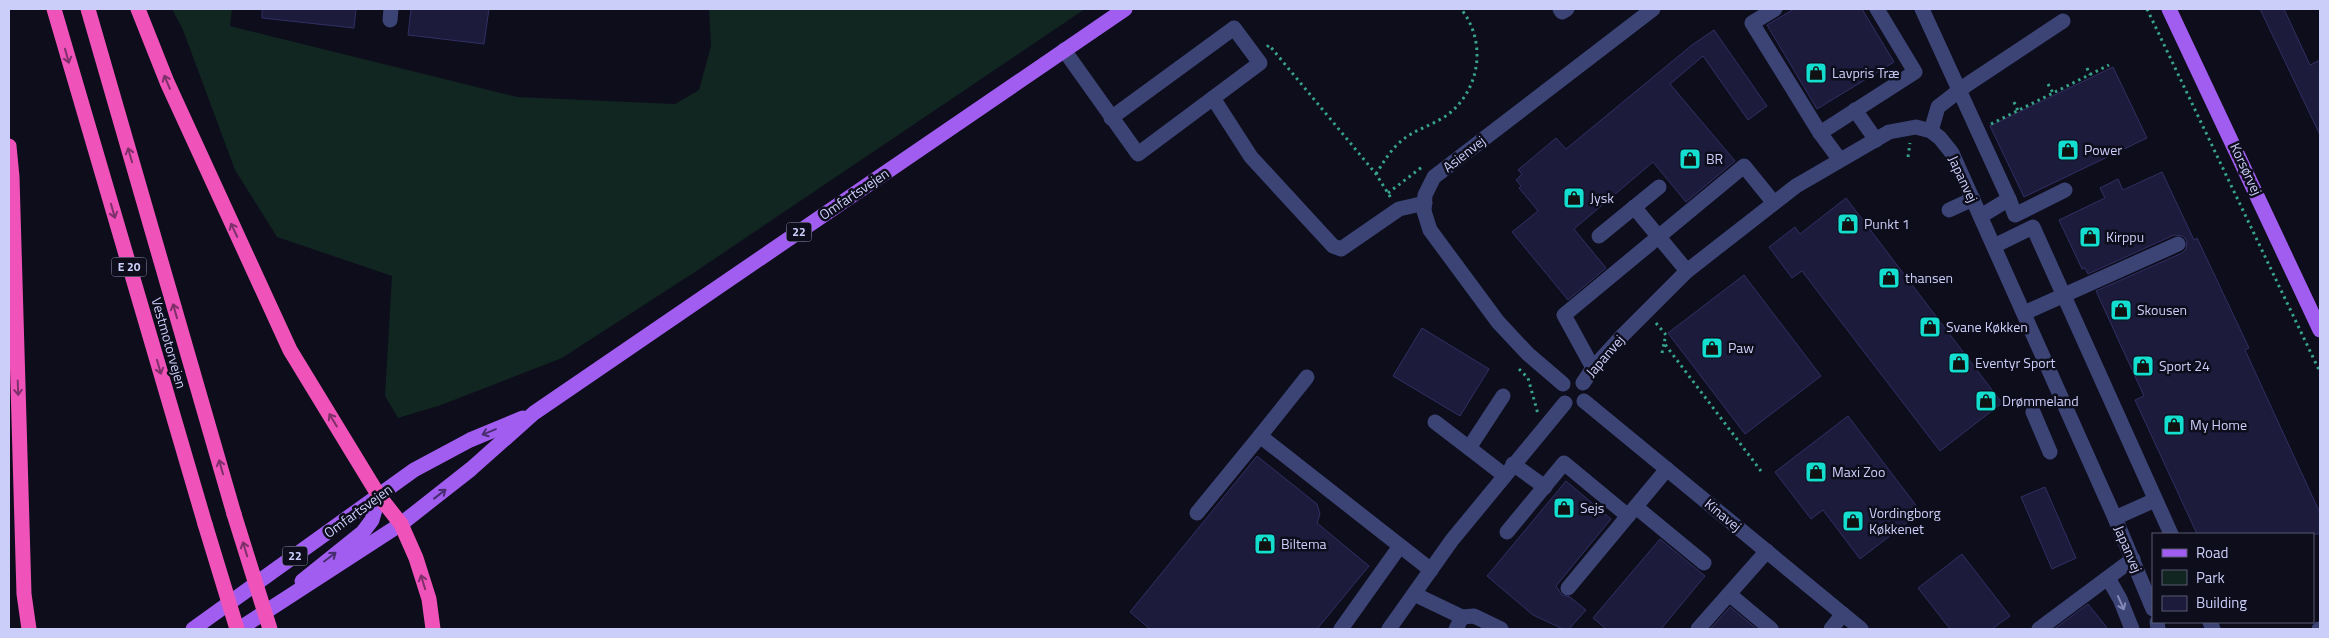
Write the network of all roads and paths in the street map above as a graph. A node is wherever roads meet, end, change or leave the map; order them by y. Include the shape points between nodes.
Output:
1 (54, 9) edge
2 (88, 9) edge
3 (138, 9) edge
4 (1125, 9) edge
5 (1461, 9) edge
6 (1560, 9) edge
7 (1567, 9) edge
8 (1653, 9) edge
9 (1775, 9) edge
10 (1877, 9) edge
11 (1922, 9) edge
12 (2147, 9) edge
13 (2169, 9) edge
14 (2063, 21) dead end
15 (1064, 50) junction
16 (1255, 56) junction
17 (2109, 66) dead end
18 (2087, 68) dead end
19 (2090, 75) junction
20 (2048, 84) dead end
21 (1959, 91) junction
22 (2053, 93) junction
23 (1213, 98) junction
24 (2014, 102) dead end
25 (1855, 110) junction
26 (2018, 111) junction
27 (1111, 118) junction
28 (1931, 131) junction
29 (1977, 131) junction
30 (1820, 133) junction
31 (1876, 140) junction
32 (9, 146) edge
33 (1840, 160) junction
34 (1658, 187) dead end
35 (2065, 190) dead end
36 (1973, 199) junction
37 (2009, 199) junction
38 (1425, 203) junction
39 (1774, 203) junction
40 (1634, 207) junction
41 (1949, 210) dead end
42 (1981, 216) junction
43 (1599, 236) dead end
44 (1659, 237) junction
45 (2178, 244) dead end
46 (1994, 246) junction
47 (1686, 271) junction
48 (2064, 295) junction
49 (1647, 311) junction
50 (2024, 313) junction
51 (2320, 330) edge
52 (1664, 343) junction
53 (1662, 353) dead end
54 (1593, 368) junction
55 (2320, 372) edge
56 (1307, 377) dead end
57 (1583, 383) junction
58 (1564, 384) junction
59 (1503, 396) dead end
60 (1584, 401) junction
61 (1565, 403) junction
62 (2033, 412) dead end
63 (534, 413) junction
64 (1434, 422) dead end
65 (1260, 436) junction
66 (1469, 448) junction
67 (2050, 452) dead end
68 (1667, 469) junction
69 (1509, 470) junction
70 (1761, 471) dead end
71 (1545, 486) junction
72 (21, 490) junction
73 (379, 496) junction
74 (2155, 500) junction
75 (1632, 511) junction
76 (1197, 513) dead end
77 (2114, 518) junction
78 (401, 524) junction
79 (1507, 532) dead end
80 (2171, 533) edge
81 (1400, 546) junction
82 (1767, 551) junction
83 (2133, 559) junction
84 (1704, 563) dead end
85 (1431, 570) junction
86 (2108, 578) junction
87 (1568, 588) dead end
88 (1414, 594) junction
89 (1729, 594) junction
90 (281, 601) junction
91 (2152, 606) edge
92 (1843, 614) junction
93 (1459, 623) edge
94 (20, 629) edge
95 (29, 629) edge
96 (195, 629) edge
97 (238, 629) edge
98 (270, 629) edge
99 (433, 629) edge
100 (1341, 629) edge
101 (1389, 629) edge
102 (1501, 629) edge
103 (1698, 629) edge
104 (1771, 629) edge
105 (1831, 629) edge
106 (1861, 629) edge
107 (2039, 629) edge
108 (2132, 629) edge

1 -> 97 highway, Vestmotorvejen / E 20, bridge
98 -> 2 highway, Vestmotorvejen / E 20, bridge
73 -> 3 highway via 290,350 166,82
4 - 15 main road, Omfartsvejen / 22
5 - 16 path via 1473,29 1478,53 1474,78 1466,97 1450,113 1400,142 1376,174 1269,45
6 - 7 street via 1562,12
8 - 38 street, Asienvej via 1434,177 1425,195
9 - 30 street via 1752,23
10 - 25 street via 1915,72
11 - 21 street
12 - 55 path
13 - 51 main road, Korsørvej
14 - 21 street
15 - 27 street
15 - 63 main road, Omfartsvejen / 22
16 - 23 street via 1260,64
16 - 27 street via 1234,28
17 - 19 path
18 - 19 path
19 - 22 path
20 - 22 path
21 - 28 street via 1938,107
21 - 29 street
22 - 26 path
23 - 27 street via 1138,154
23 - 38 street via 1251,157 1333,246 1341,248 1398,210
24 - 26 path
25 - 30 street
25 - 31 street
26 - 29 path
28 - 31 street, Japanvej via 1916,127 1888,132
28 - 36 street, Japanvej via 1952,153
29 - 37 street
30 - 33 street
31 - 33 street, Japanvej
32 -> 72 highway
33 - 39 street, Japanvej
34 - 40 street
35 - 37 street via 2015,215
36 - 41 street
36 - 42 street, Japanvej
37 - 42 street
38 - 58 street, Asienvej via 1430,230 1498,322 1528,354
39 - 44 street via 1744,166
39 - 47 street, Japanvej
40 - 43 street
40 - 44 street
42 - 46 street, Japanvej
44 - 47 street
44 - 54 street via 1564,315
45 - 48 street
46 - 48 street via 2034,227
46 - 50 street, Japanvej
47 - 49 street, Japanvej
48 - 50 street
48 - 74 street
49 - 52 path via 1666,335
49 - 54 street, Japanvej
50 - 77 street, Japanvej
52 - 53 path
52 - 70 path
54 - 57 street, Japanvej
56 - 65 street
57 - 58 street via 1573,379
57 - 60 street via 1587,392
58 - 61 street via 1560,394
59 - 66 street
60 - 61 street via 1575,406
60 - 68 street, Kinavej
61 - 69 street
62 - 67 street
63 -> 73 main road, Omfartsvejen / 22 via 470,440 414,470
78 -> 63 main road, Omfartsvejen / 22 via 471,470
64 - 66 street
65 - 76 street
65 - 81 street
66 - 69 street
68 - 75 street
68 - 82 street, Kinavej
69 - 71 street
69 - 85 street
71 - 75 street via 1564,463
71 - 79 street
72 - 94 highway via 15,588
72 - 95 highway via 24,594
73 - 78 highway
90 -> 73 main road via 315,568 362,532 372,520
73 - 96 main road, Omfartsvejen / 22
74 - 77 street
74 - 80 street
75 - 84 street
75 - 87 street
77 - 83 street, Japanvej
78 - 90 main road, Omfartsvejen / 22
99 -> 78 highway via 429,599
81 - 85 street
81 - 100 street
82 - 89 street
82 - 92 street, Kinavej
83 - 86 street
83 - 91 street, Japanvej
85 - 88 street
86 - 107 street
86 -> 108 street
88 - 93 street
88 - 101 street
89 - 103 street
89 - 104 street
90 - 97 main road, Omfartsvejen / 22
92 - 105 street
92 - 106 street, Kinavej
93 - 102 street via 1474,616

